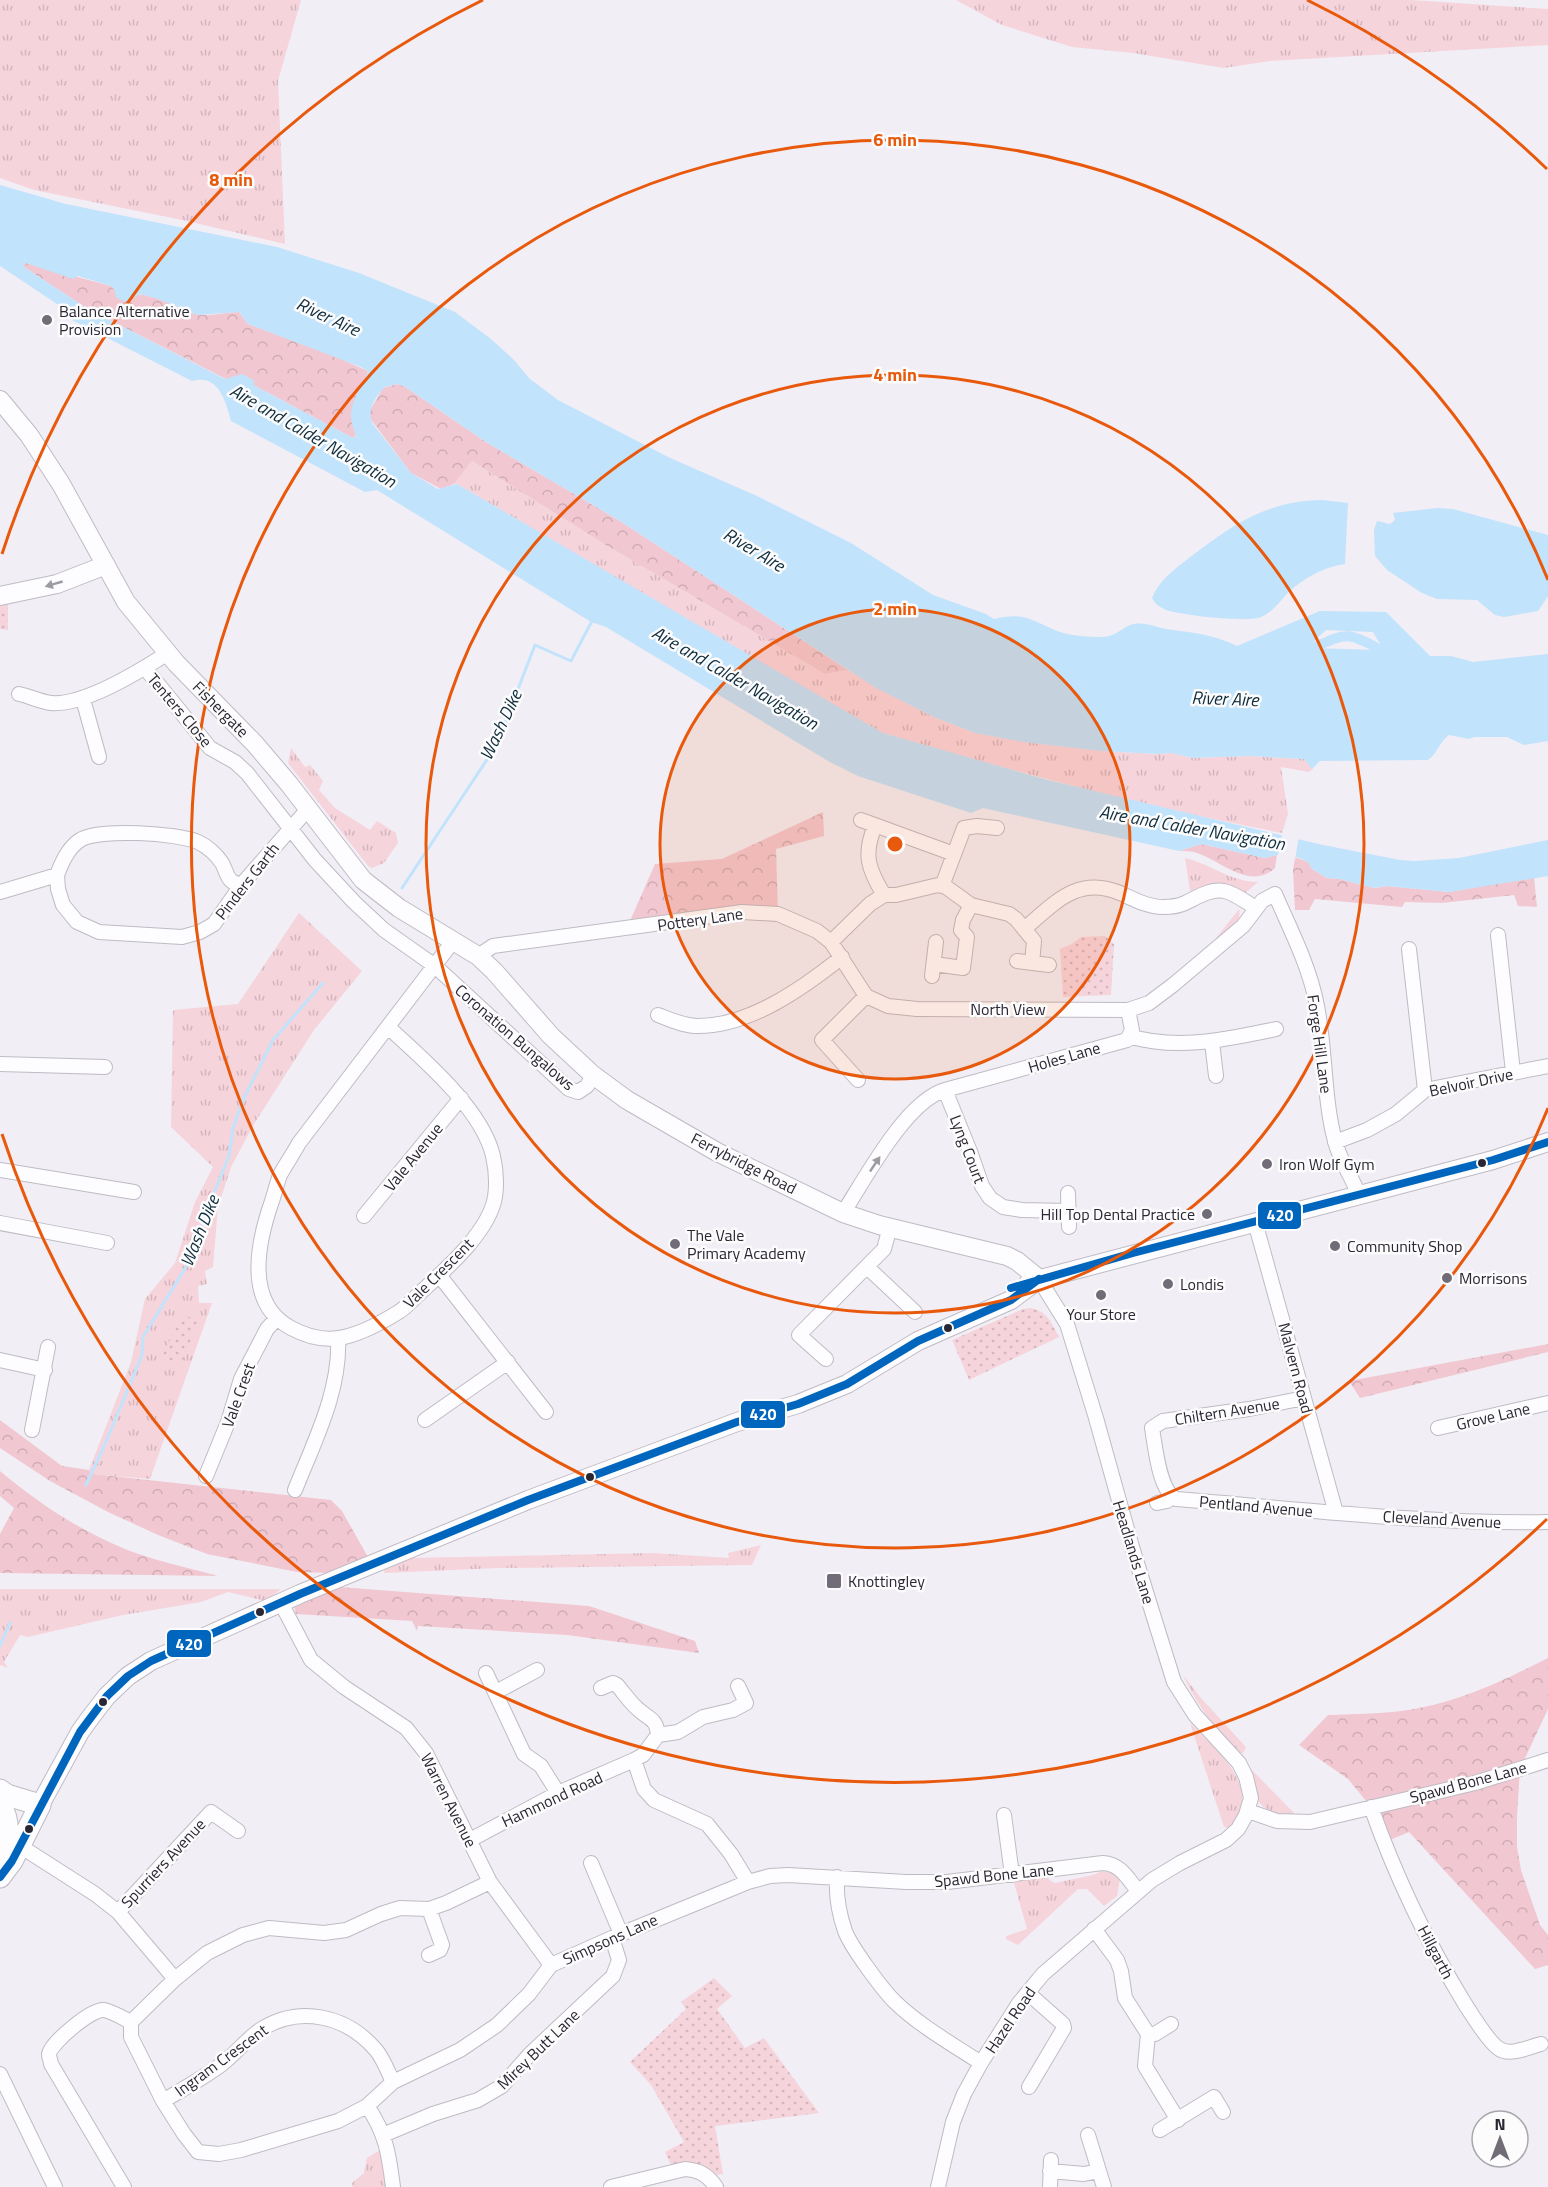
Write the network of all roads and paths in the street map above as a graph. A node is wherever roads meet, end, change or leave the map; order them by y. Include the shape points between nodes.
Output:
1 (0, 400) edge
2 (106, 565) junction
3 (0, 596) edge
4 (168, 653) junction
5 (145, 668) junction
6 (19, 694) dead end
7 (82, 699) junction
8 (99, 757) dead end
9 (308, 808) junction
10 (861, 820) dead end
11 (875, 826) junction
12 (289, 828) junction
13 (997, 828) dead end
14 (954, 854) junction
15 (225, 873) junction
16 (57, 875) junction
17 (242, 885) junction
18 (942, 886) junction
19 (0, 892) edge
20 (884, 895) junction
21 (971, 905) junction
22 (226, 907) junction
23 (1256, 908) junction
24 (1024, 929) junction
25 (1498, 935) dead end
26 (454, 940) junction
27 (831, 942) junction
28 (936, 942) dead end
29 (1409, 949) dead end
30 (478, 956) junction
31 (842, 957) junction
32 (1017, 961) dead end
33 (1032, 963) junction
34 (1049, 965) dead end
35 (435, 966) junction
36 (494, 971) joint
37 (866, 996) junction
38 (1128, 1010) junction
39 (658, 1016) dead end
40 (388, 1027) junction
41 (1276, 1029) dead end
42 (1129, 1036) junction
43 (1212, 1042) junction
44 (0, 1064) edge
45 (1548, 1066) edge
46 (105, 1067) dead end
47 (1513, 1072) junction
48 (593, 1075) junction
49 (1216, 1076) dead end
50 (858, 1080) dead end
51 (945, 1090) junction
52 (1425, 1090) junction
53 (461, 1098) junction
54 (1335, 1142) junction
55 (1548, 1142) edge
56 (1548, 1151) edge
57 (1493, 1160) junction
58 (0, 1170) edge
59 (134, 1192) dead end
60 (1068, 1193) dead end
61 (1359, 1195) junction
62 (1068, 1211) junction
63 (843, 1213) junction
64 (364, 1216) dead end
65 (1255, 1222) junction
66 (0, 1223) edge
67 (890, 1227) junction
68 (1069, 1227) dead end
69 (107, 1243) dead end
70 (867, 1267) junction
71 (440, 1275) junction
72 (1039, 1279) junction
73 (915, 1312) dead end
74 (277, 1318) junction
75 (338, 1338) junction
76 (48, 1347) dead end
77 (826, 1359) dead end
78 (0, 1360) edge
79 (508, 1362) junction
80 (45, 1370) junction
81 (1304, 1398) junction
82 (1548, 1403) edge
83 (546, 1412) dead end
84 (424, 1420) dead end
85 (1438, 1428) dead end
86 (32, 1430) dead end
87 (206, 1476) dead end
88 (295, 1490) dead end
89 (1174, 1498) junction
90 (1157, 1503) dead end
91 (1336, 1513) junction
92 (1548, 1522) edge
93 (280, 1603) junction
94 (537, 1671) dead end
95 (486, 1673) dead end
96 (738, 1686) dead end
97 (601, 1688) dead end
98 (496, 1692) junction
99 (658, 1735) junction
100 (634, 1760) junction
101 (1548, 1760) edge
102 (558, 1793) junction
103 (0, 1800) edge
104 (1377, 1805) junction
105 (1248, 1811) junction
106 (36, 1814) junction
107 (1004, 1815) dead end
108 (238, 1831) dead end
109 (470, 1840) junction
110 (20, 1846) junction
111 (591, 1863) dead end
112 (1, 1875) edge
113 (1012, 1875) junction
114 (837, 1877) junction
115 (490, 1882) junction
116 (748, 1882) junction
117 (1138, 1891) junction
118 (429, 1909) junction
119 (118, 1912) junction
120 (1094, 1929) junction
121 (616, 1936) junction
122 (429, 1955) dead end
123 (551, 1965) junction
124 (175, 1979) junction
125 (1028, 1993) junction
126 (130, 2022) junction
127 (1171, 2024) dead end
128 (1148, 2034) junction
129 (1541, 2044) dead end
130 (981, 2063) junction
131 (0, 2074) edge
132 (393, 2082) junction
133 (1029, 2087) dead end
134 (163, 2101) junction
135 (367, 2106) junction
136 (1223, 2112) dead end
137 (1178, 2120) junction
138 (1160, 2130) dead end
139 (383, 2135) junction
140 (1088, 2135) dead end
141 (1099, 2171) junction
142 (55, 2187) edge
143 (124, 2187) edge
144 (393, 2187) edge
145 (612, 2187) edge
146 (716, 2187) edge
147 (938, 2187) edge
148 (1050, 2187) edge
149 (1104, 2187) edge

1 - 2 main road, Fishergate via 61,484
2 -> 3 main road via 57,584
2 - 4 main road, Fishergate via 126,602
4 - 5 street, Tenters Close
4 - 9 main road, Fishergate via 251,738
5 - 7 street, Tenters Close
5 - 12 street, Tenters Close via 210,747 248,773
6 - 7 street, Tenters Close via 51,703
7 - 8 street
9 - 12 street, Pinders Garth
9 - 26 main road, Fishergate via 363,880 399,908
10 - 11 street
11 - 14 street
11 - 20 street via 868,842 868,859
12 - 17 street, Pinders Garth
12 - 35 street via 354,902 384,930
13 - 14 street via 964,828
14 - 18 street
15 - 16 street via 211,850 198,842 182,837 102,832 80,840 63,859
15 - 17 street via 229,880
15 - 22 street
16 - 19 street
16 - 22 street, Pinders Garth via 63,905 77,922 99,932 182,937 200,933 214,924
17 - 22 street, Pinders Garth
18 - 20 street
18 - 21 street
20 - 27 street
21 - 24 street via 1009,914
21 - 28 street via 961,930 967,937 963,968 933,970
23 - 24 street via 1224,891 1161,907 1113,891 1082,889 1063,895
23 - 38 street via 1243,926 1173,985 1149,1003
23 - 54 street, Forge Hill Lane via 1275,894 1309,974
24 - 33 street via 1034,941
25 - 47 street
26 - 30 main road, Fishergate
26 - 35 street, Vale Crescent
27 - 30 street, Pottery Lane via 817,931 778,914 742,912 493,946
27 - 31 street, Pottery Lane
29 - 52 street
30 - 36 main road, Fishergate
31 - 37 street, Pottery Lane
31 - 39 street via 788,997 739,1017 700,1026
32 - 33 street
33 - 34 street
35 - 40 street, Vale Crescent
35 - 48 street, Coronation Bungalows via 569,1089 578,1092
36 - 48 main road, Ferrybridge Road via 551,1036
37 - 38 street, North View via 888,1006 917,1009
37 - 50 street via 822,1040
38 - 42 street via 1132,1030
40 - 53 street, Vale Crescent
40 - 74 street, Vale Crescent via 299,1143 280,1176 260,1237 258,1260 264,1299
41 - 43 street
42 - 43 street via 1144,1041
42 - 51 street, Holes Lane via 1127,1040
43 - 49 street
44 - 46 street
45 - 47 street, Belvoir Drive
47 - 52 street, Belvoir Drive
48 - 63 main road, Ferrybridge Road via 627,1100 717,1152
51 - 62 street, Lyng Court via 990,1198 1004,1207
63 -> 51 street, Holes Lane via 905,1119 928,1097
52 - 54 street, Belvoir Drive via 1396,1114
53 - 64 street, Vale Avenue
53 - 71 street, Vale Crescent via 484,1132 492,1154 495,1198 486,1221
54 - 61 street, Forge Hill Lane
55 - 57 main road
56 - 57 main road
57 - 61 main road
58 - 59 street
60 - 62 street
61 - 65 main road
62 - 68 street
63 - 67 main road, Ferrybridge Road
65 - 72 main road
65 - 81 street, Malvern Road
66 - 69 street
67 - 70 street via 884,1249
67 - 72 main road, Ferrybridge Road via 1007,1256
70 - 73 street
70 - 77 street via 799,1335
71 - 75 street, Vale Crescent via 399,1312
71 - 79 street
72 - 93 main road via 1011,1300 940,1331 847,1384 621,1464
72 - 105 street, Headlands Lane via 1066,1324 1172,1677 1195,1715 1239,1763 1250,1789
74 - 75 street, Vale Crescent via 306,1336
74 - 87 street, Vale Crest via 267,1329 241,1379
75 - 88 street via 336,1374
76 - 80 street
78 - 80 street
79 - 83 street
79 - 84 street
80 - 86 street
81 - 89 street, Chiltern Avenue via 1163,1420 1152,1428 1163,1482
81 - 91 street, Malvern Road
82 - 85 street, Grove Lane
89 - 90 street
89 - 91 street, Pentland Avenue
91 - 92 street, Cleveland Avenue
93 - 106 main road via 151,1661 128,1676 80,1732
93 - 109 street, Warren Avenue via 311,1660 406,1728 426,1754
94 - 98 street
95 - 98 street
96 - 99 street via 746,1703 703,1717 678,1732
97 - 99 street via 617,1685 639,1711 650,1716
98 - 102 street via 524,1754 540,1766
99 - 100 street via 643,1755
100 - 102 street, Hammond Road
100 - 116 street via 644,1789 654,1800 707,1824
101 - 104 street, Spawd Bone Lane
102 - 109 street, Hammond Road
103 - 106 highway via 10,1813
103 - 112 highway via 9,1837
104 - 105 street, Spawd Bone Lane via 1310,1822 1276,1821
104 - 129 street, Hillgarth via 1383,1843 1446,1971 1474,2017 1498,2048 1508,2052
105 - 117 street, Hazel Road via 1226,1840 1180,1863
106 - 110 highway
107 - 113 street
108 - 119 street, Spurriers Avenue via 211,1812
109 - 115 street, Warren Avenue
110 - 112 highway
110 - 119 street, Spurriers Avenue
111 - 121 street, Mirey Butt Lane
113 - 114 street, Spawd Bone Lane via 930,1882
113 - 117 street, Spawd Bone Lane via 1107,1863 1120,1869
114 - 116 street, Simpsons Lane via 770,1876
114 - 130 street via 836,1893 845,1932 870,1970 895,2001
115 - 118 street
115 - 123 street, Warren Avenue
116 - 121 street, Simpsons Lane
117 - 120 street, Hazel Road
118 - 122 street via 442,1945
118 - 124 street via 400,1908 346,1930 324,1933 269,1928 243,1935 207,1953
119 - 124 street, Spurriers Avenue
120 - 125 street, Hazel Road via 1043,1974
120 - 128 street via 1117,1960 1125,1998
121 - 123 street, Simpsons Lane
121 - 139 street, Mirey Butt Lane via 619,1960 613,1976 530,2054 502,2086 478,2100
123 - 132 street, Simpsons Lane via 529,1994 497,2025 460,2050
124 - 126 street
125 - 130 street, Hazel Road
125 - 133 street via 1064,2028
126 - 134 street via 131,2037
126 - 143 street via 104,2010 96,2011 53,2046 49,2054 51,2064
127 - 128 street
128 - 137 street via 1145,2066
130 - 147 street, Hazel Road via 953,2122
131 - 142 street
132 - 134 street, Ingram Crescent via 377,2051 357,2031 335,2019 313,2016 275,2022 259,2031 222,2064
132 - 135 street, Simpsons Lane
134 - 135 street, Simpsons Lane via 198,2152 219,2154 323,2127
135 - 139 street
136 - 137 street via 1214,2097
137 - 138 street
139 - 144 street
140 - 141 street
141 - 148 street via 1084,2174 1050,2165
141 - 149 street
145 - 146 street via 685,2169 711,2179

